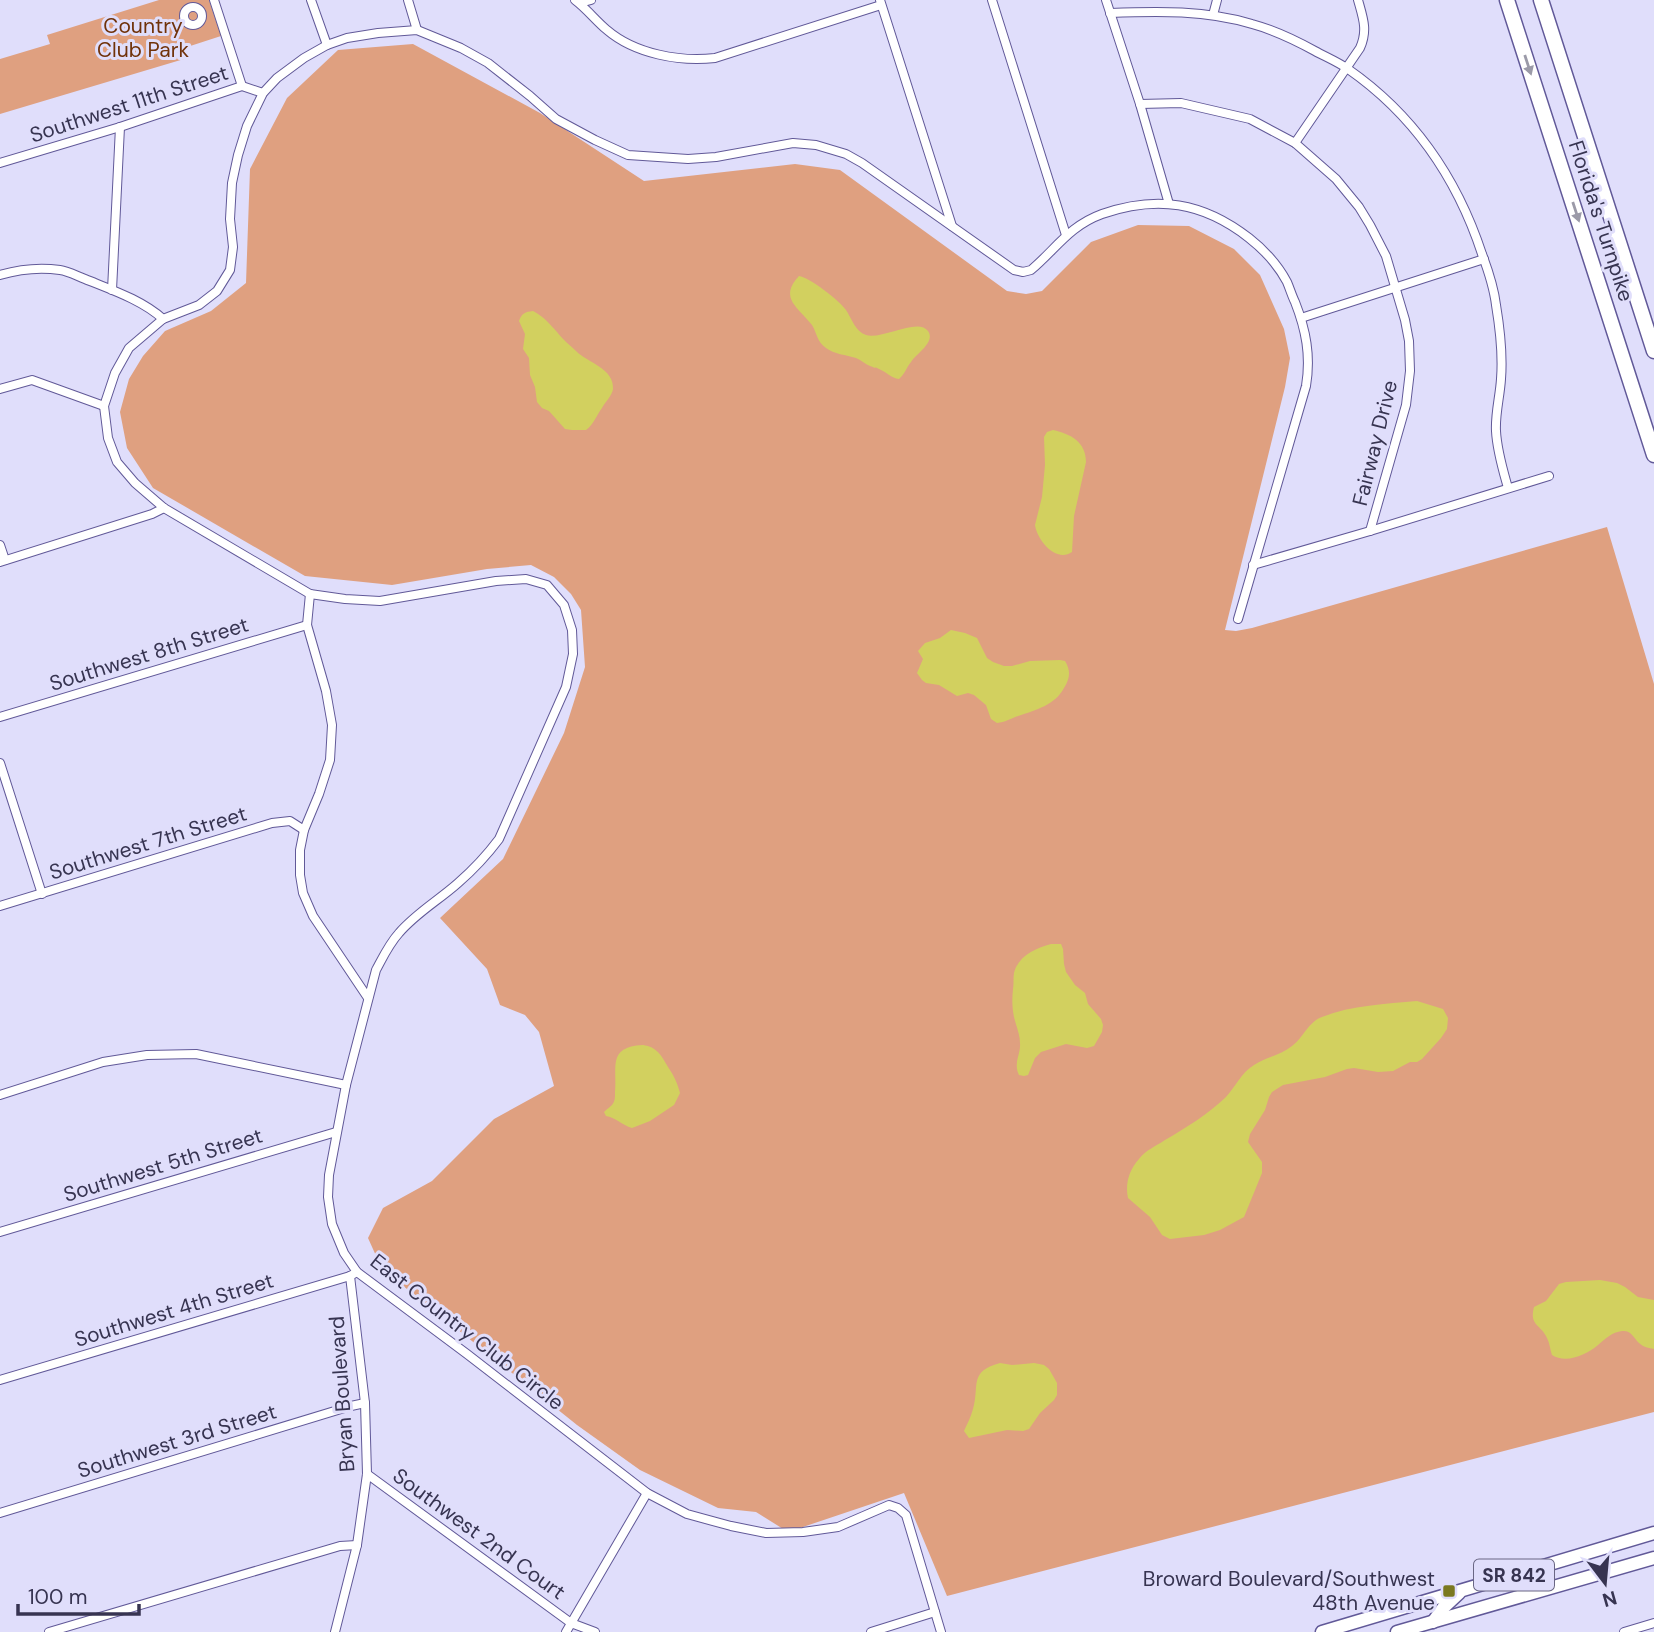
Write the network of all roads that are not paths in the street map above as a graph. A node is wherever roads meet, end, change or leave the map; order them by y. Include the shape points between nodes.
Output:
1 (311, 0) edge
2 (408, 0) edge
3 (591, 0) edge
4 (992, 0) edge
5 (1106, 0) edge
6 (1217, 0) edge
7 (1357, 0) edge
8 (1507, 0) edge
9 (1541, 0) edge
10 (577, 2) edge
11 (881, 3) edge
12 (216, 4) edge
13 (201, 13) dead end
14 (1111, 13) junction
15 (1213, 15) junction
16 (417, 30) junction
17 (327, 45) junction
18 (1346, 68) junction
19 (242, 86) junction
20 (263, 93) junction
21 (1140, 104) junction
22 (120, 127) junction
23 (1295, 143) junction
24 (0, 163) edge
25 (1169, 204) junction
26 (951, 226) junction
27 (1066, 235) junction
28 (1484, 259) junction
29 (0, 275) edge
30 (1396, 287) junction
31 (112, 290) junction
32 (1301, 318) junction
33 (163, 319) junction
34 (1654, 351) edge
35 (0, 389) edge
36 (104, 406) junction
37 (1654, 454) edge
38 (1549, 476) dead end
39 (1508, 488) junction
40 (164, 508) junction
41 (1370, 531) junction
42 (0, 545) edge
43 (2, 561) edge
44 (1253, 565) junction
45 (310, 594) junction
46 (1238, 619) dead end
47 (307, 625) junction
48 (0, 717) edge
49 (0, 763) edge
50 (304, 830) junction
51 (42, 894) junction
52 (0, 906) edge
53 (368, 998) junction
54 (346, 1085) junction
55 (0, 1094) edge
56 (336, 1132) junction
57 (0, 1232) edge
58 (353, 1274) junction
59 (0, 1380) edge
60 (365, 1404) junction
61 (367, 1474) junction
62 (647, 1493) junction
63 (0, 1513) edge
64 (1654, 1534) edge
65 (357, 1545) junction
66 (1654, 1558) edge
67 (1462, 1590) junction
68 (1426, 1601) junction
69 (935, 1612) junction
70 (571, 1623) junction
71 (1654, 1623) edge
72 (1435, 1627) edge
73 (1400, 1631) edge
74 (49, 1632) edge
75 (335, 1632) edge
76 (566, 1632) edge
77 (595, 1632) edge
78 (871, 1632) edge
79 (941, 1632) edge
80 (1322, 1632) edge
81 (1624, 1632) edge

1 - 17 street
2 - 16 street
3 - 10 street
4 - 27 street
5 - 14 street
6 - 15 street
7 - 18 street via 1366,27 1360,48
8 -> 37 highway, Florida's Turnpike
9 - 34 highway, Florida's Turnpike
10 - 11 street via 608,32 640,50 696,60 715,58
11 - 26 street
12 - 13 street
12 - 19 street
14 - 15 street
14 - 21 street
15 - 18 street via 1293,39
16 - 17 street via 347,38
16 - 26 street via 488,63 556,119 628,155 688,159 793,143 816,145 846,153
17 - 20 street via 277,78
18 - 23 street
18 - 28 street via 1389,102 1429,148 1464,206
19 - 20 street, Southwest 11th Street
19 - 22 street, Southwest 11th Street
20 - 33 street, East Country Club Circle via 247,126 232,183 230,270 217,291
21 - 23 street, Fairway Drive via 1181,103 1250,119
21 - 25 street
22 - 24 street, Southwest 11th Street
22 - 31 street
23 - 30 street, Fairway Drive via 1336,179 1359,207 1386,256
25 - 27 street via 1122,208
25 - 32 street via 1198,209 1230,223 1261,248 1286,280
26 - 27 street via 1023,272 1038,265
28 - 30 street
28 - 39 street via 1496,302 1502,351 1496,428
29 - 31 street via 37,268 63,270
30 - 32 street
30 - 41 street, Fairway Drive via 1409,341 1410,371 1406,405
31 - 33 street via 153,309
32 - 44 street via 1308,348 1306,386
33 - 36 street, East Country Club Circle via 129,348
35 - 36 street via 32,380
36 - 40 street, East Country Club Circle via 117,462
38 - 39 street
39 - 41 street
40 - 43 street
40 - 45 street, East Country Club Circle
41 - 44 street
42 - 43 street
44 - 46 street
45 - 47 street
45 - 53 street, East Country Club Circle via 380,601 526,579 547,585 564,605 572,630 573,654 566,687 499,839 457,884 400,932 380,961
47 - 48 street, Southwest 8th Street
47 - 50 street via 332,725 330,760
49 - 51 street
50 - 51 street, Southwest 7th Street via 290,821 272,823
50 - 53 street via 300,850 303,893 313,916
51 - 52 street, Southwest 7th Street
53 - 54 street, East Country Club Circle
54 - 55 street via 196,1054 103,1062
54 - 56 street, East Country Club Circle
56 - 57 street, Southwest 5th Street
56 - 58 street, East Country Club Circle via 328,1197 332,1224
58 - 59 street, Southwest 4th Street
58 - 60 street, Bryan Boulevard
58 - 62 street, East Country Club Circle via 477,1362
60 - 61 street, Bryan Boulevard
60 - 63 street, Southwest 3rd Street
61 - 65 street, Bryan Boulevard
61 - 70 street, Southwest 2nd Court
62 - 69 street, East Country Club Circle via 687,1514 766,1533 838,1527 889,1505 898,1508 906,1515
62 - 70 street
64 - 67 main road, SR 842
65 - 74 street via 340,1546
65 - 75 street, Bryan Boulevard
66 - 72 main road, SR 842
67 - 68 main road, SR 842
67 - 72 main road via 1443,1608
68 - 73 main road
68 - 80 main road, SR 842
69 - 78 street
69 - 79 street
70 - 76 street
70 - 77 street, Southwest 2nd Court
71 - 81 street
72 - 73 main road, SR 842

